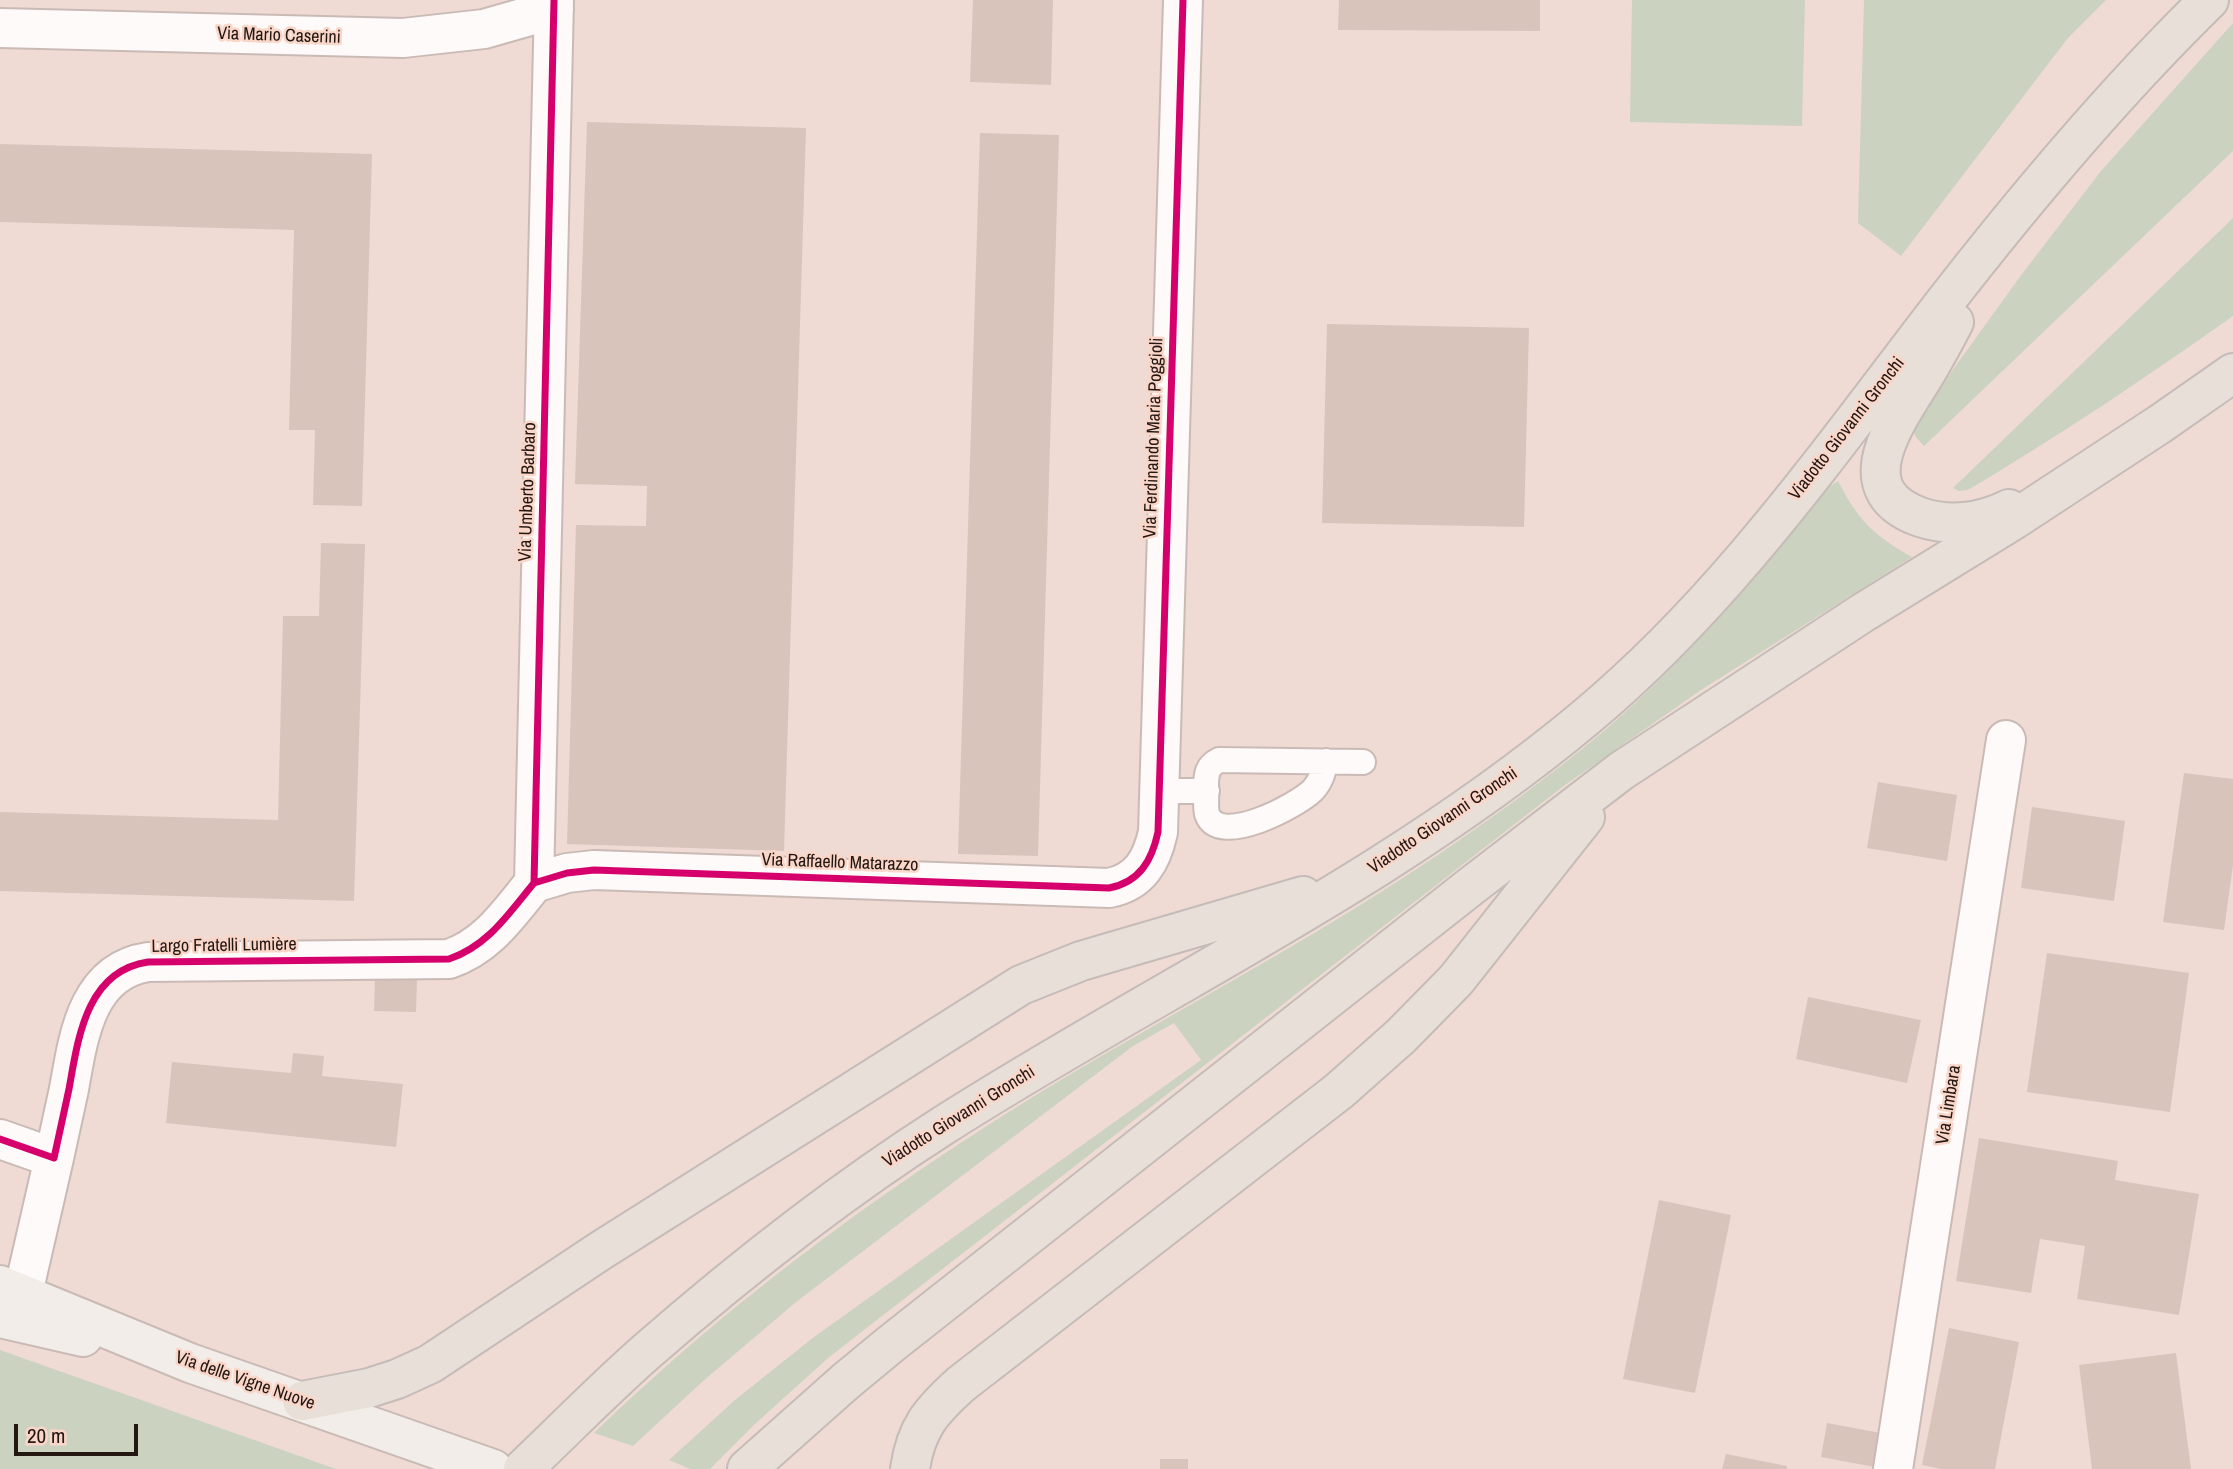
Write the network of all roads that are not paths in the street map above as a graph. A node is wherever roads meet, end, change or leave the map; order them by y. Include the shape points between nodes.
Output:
1 (1183, 0) edge
2 (2209, 0) edge
3 (554, 5) edge
4 (0, 28) edge
5 (2016, 214) junction
6 (2233, 373) edge
7 (2160, 424) junction
8 (2006, 740) dead end
9 (1326, 761) junction
10 (1363, 762) dead end
11 (1621, 771) junction
12 (1159, 791) junction
13 (1207, 792) junction
14 (1141, 872) joint
15 (534, 883) junction
16 (1349, 884) junction
17 (0, 1139) edge
18 (54, 1158) junction
19 (8, 1298) edge
20 (302, 1401) junction
21 (493, 1469) edge
22 (523, 1469) edge
23 (747, 1469) edge
24 (910, 1469) edge
25 (1893, 1469) edge

1 - 12 street, Via Ferdinando Maria Poggioli
2 - 5 main road, Viadotto Giovanni Gronchi via 2133,79
3 - 4 street, Via Mario Caserini via 484,29 403,38
3 - 15 street, Via Umberto Barbaro
5 - 7 main road via 1885,442 1882,477 1891,500 1902,510 1938,521 1965,522 1998,515
5 - 16 main road, Viadotto Giovanni Gronchi via 1763,537 1653,657 1585,719 1501,783
6 - 7 main road
7 - 11 main road
8 - 25 street, Via Limbara
9 - 10 lane
9 - 13 lane via 1219,760 1206,774
9 - 13 lane via 1322,779 1311,792 1262,821 1237,826 1212,821 1207,814
11 - 23 main road via 892,1343
11 - 24 main road via 1456,980 1419,1019 1339,1091 955,1389 925,1421
12 - 13 lane
12 - 14 street, Via Ferdinando Maria Poggioli via 1158,832
14 - 15 street, Via Raffaello Matarazzo via 1118,886 1101,888 594,870
15 - 18 street, Largo Fratelli Lumière via 496,929 463,954 435,960 148,962 124,968 99,990 82,1025
16 - 20 main road via 1080,961 1021,985 654,1216 430,1364 369,1388
16 - 22 main road, Viadotto Giovanni Gronchi via 976,1104 861,1180 711,1296
17 - 18 street
18 - 19 street, Largo Fratelli Lumière
19 - 20 main road, Via delle Vigne Nuove
20 - 21 main road, Via delle Vigne Nuove

